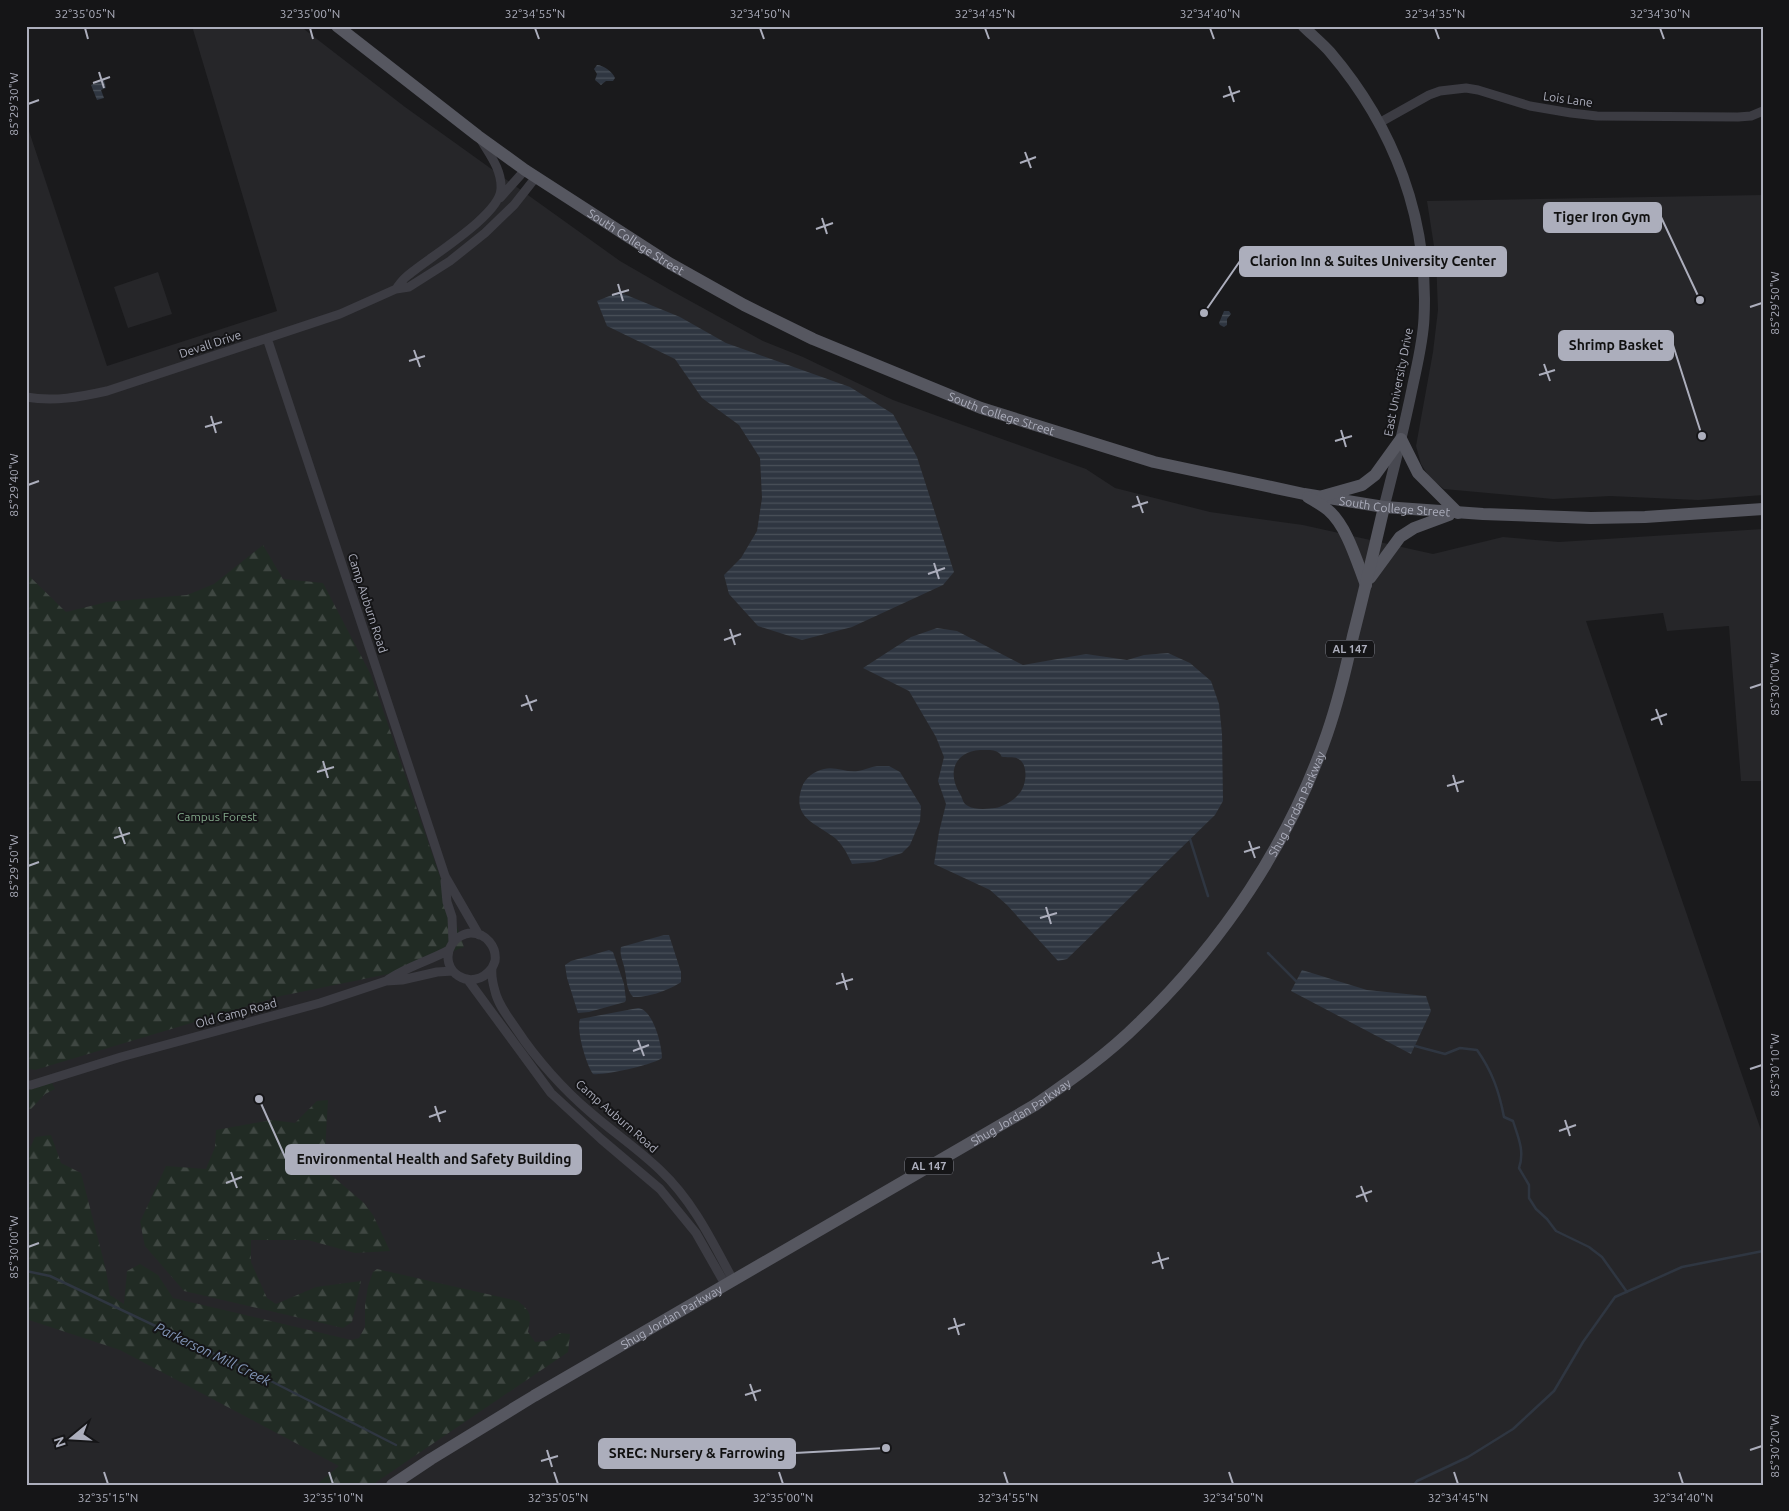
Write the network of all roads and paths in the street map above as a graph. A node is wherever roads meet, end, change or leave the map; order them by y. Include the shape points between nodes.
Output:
1 (338, 26) edge
2 (1303, 26) edge
3 (1763, 111) edge
4 (1379, 123) junction
5 (478, 136) junction
6 (525, 170) junction
7 (536, 177) junction
8 (500, 199) junction
9 (396, 289) junction
10 (267, 338) junction
11 (26, 397) edge
12 (1401, 439) junction
13 (1304, 494) junction
14 (1321, 497) junction
15 (1384, 507) junction
16 (1763, 508) edge
17 (1458, 512) junction
18 (1366, 585) junction
19 (445, 876) junction
20 (479, 934) junction
21 (451, 946) junction
22 (492, 968) junction
23 (453, 971) junction
24 (468, 980) junction
25 (386, 981) junction
26 (26, 1085) edge
27 (729, 1282) junction
28 (392, 1485) edge

1 - 5 main road, South College Street
2 - 4 main road, East University Drive via 1330,51 1369,102
3 - 4 street, Lois Lane via 1738,118 1596,116 1530,106 1466,88 1429,95
4 - 12 main road, East University Drive via 1398,160 1423,254 1424,319
5 - 6 main road, South College Street
5 - 8 street via 498,169
6 - 7 main road, South College Street
6 - 8 street
7 - 9 street via 514,205 450,261 409,287
7 - 13 main road, South College Street via 669,264 813,339 888,371 981,408 1154,462
8 - 9 street via 451,245 404,278
9 - 10 street, Devall Drive via 346,312
10 - 11 street, Devall Drive via 107,391 59,400
10 - 19 street, Camp Auburn Road
12 - 14 main road via 1375,475 1362,485
12 - 15 main road, East University Drive
12 - 17 main road via 1418,473
13 - 14 main road, South College Street
13 - 18 main road via 1338,520
14 - 15 main road, South College Street
15 - 17 main road, South College Street
15 - 18 main road, Shug Jordan Parkway / AL 147
16 - 17 main road, South College Street via 1591,518
17 - 18 main road via 1428,521 1400,537
18 - 27 main road, Shug Jordan Parkway / AL 147 via 1330,727 1302,797 1237,909 1183,978 1139,1024 1055,1091
19 - 20 street, Camp Auburn Road
19 - 21 street, Camp Auburn Road via 452,918
20 - 21 street via 465,934
20 - 22 street via 486,938 495,952
21 - 23 street via 448,957
21 - 25 street
22 - 24 street via 482,978
22 - 27 street, Camp Auburn Road via 495,992 522,1037 574,1097 661,1170 678,1189 697,1213
23 - 24 street
23 - 25 street, Old Camp Road
24 - 27 street via 551,1093 660,1188
25 - 26 street, Old Camp Road via 320,1003
27 - 28 main road, Shug Jordan Parkway / AL 147 via 534,1396

